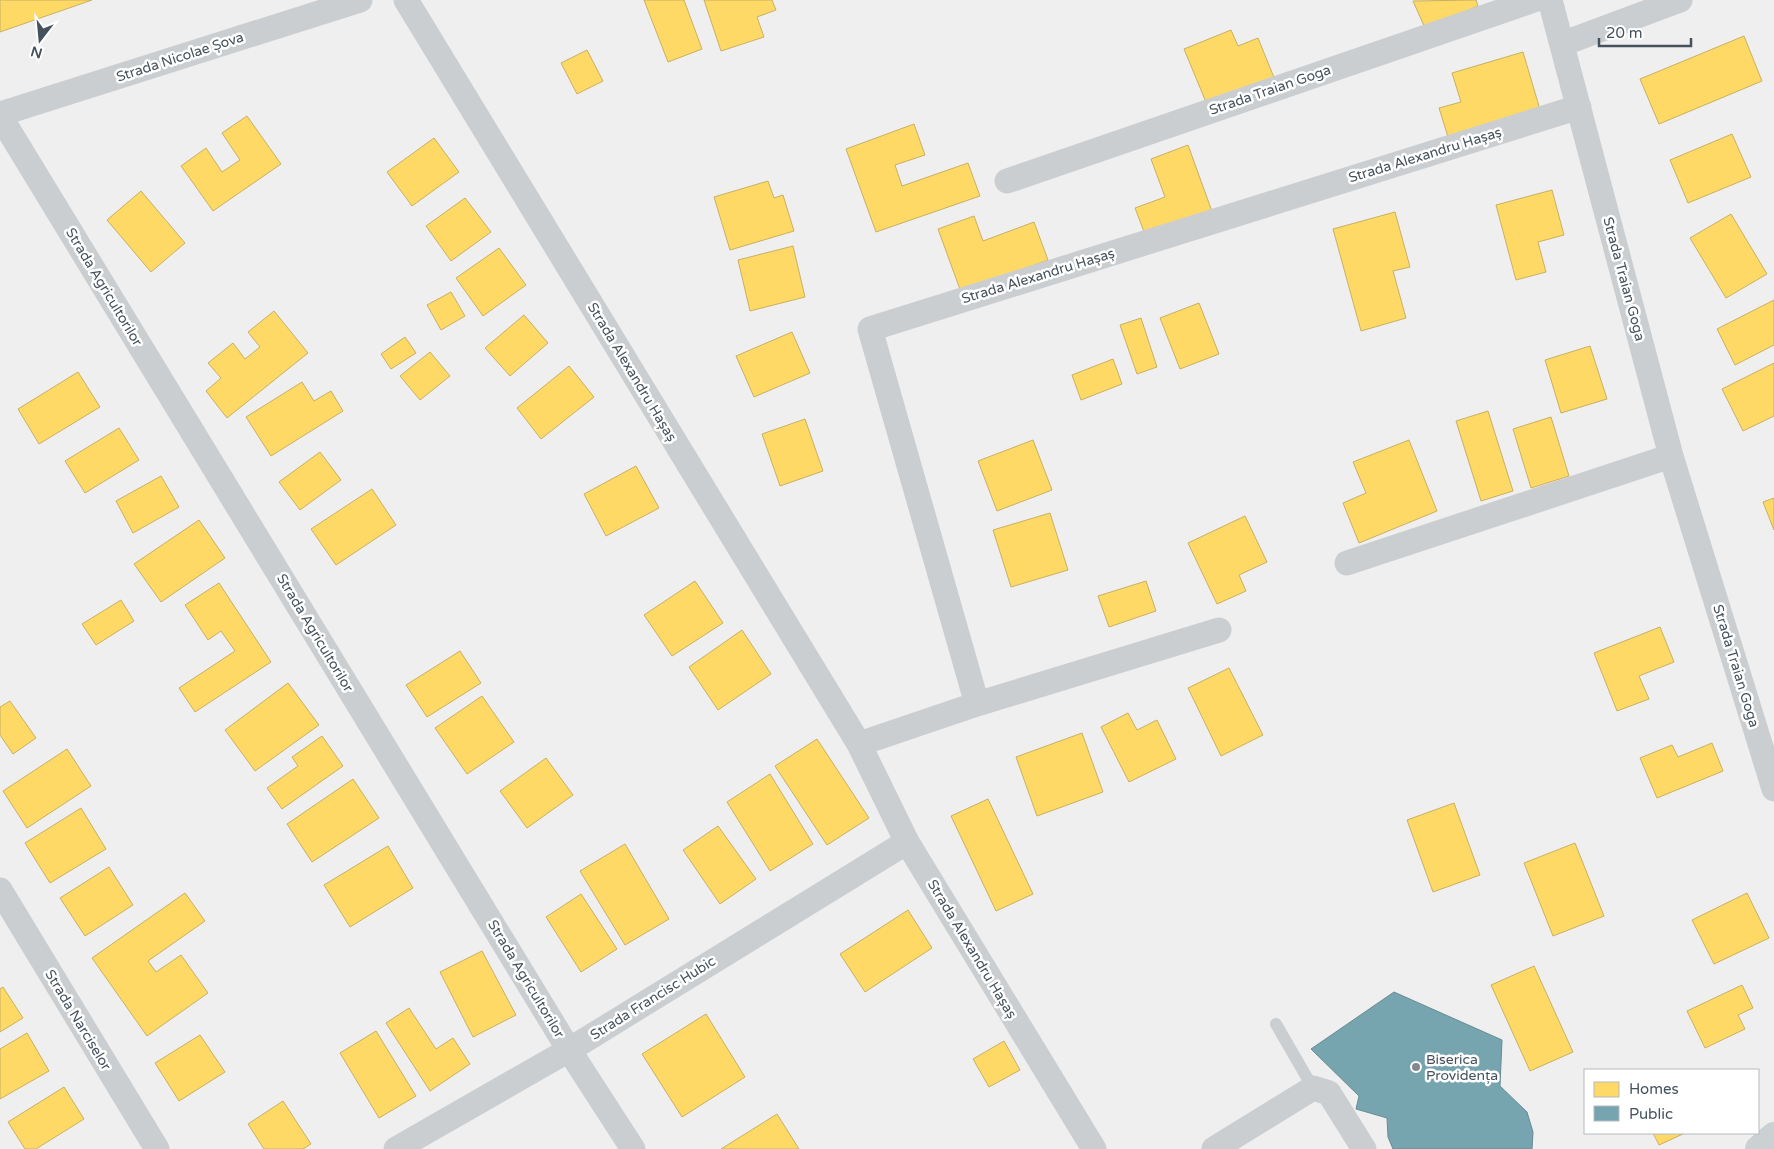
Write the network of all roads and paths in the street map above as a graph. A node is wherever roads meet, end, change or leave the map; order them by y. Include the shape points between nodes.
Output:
1 (360, 0) edge
2 (406, 0) edge
3 (1534, 0) edge
4 (1550, 0) edge
5 (1680, 0) edge
6 (1562, 44) junction
7 (1579, 107) junction
8 (0, 115) edge
9 (1007, 181) dead end
10 (1672, 456) junction
11 (1347, 563) dead end
12 (1219, 630) dead end
13 (977, 704) junction
14 (858, 744) junction
15 (1774, 789) edge
16 (907, 842) junction
17 (0, 890) edge
18 (1276, 1024) dead end
19 (569, 1050) junction
20 (1313, 1088) junction
21 (1774, 1136) edge
22 (157, 1149) edge
23 (396, 1149) edge
24 (633, 1149) edge
25 (1094, 1149) edge
26 (1214, 1149) edge
27 (1364, 1149) edge
28 (1759, 1149) edge

1 - 8 street, Strada Nicolae Șova
2 - 14 street, Strada Alexandru Hașaș
3 - 9 street, Strada Traian Goga
4 - 6 street, Strada Traian Goga
5 - 6 street
6 - 7 street, Strada Traian Goga
7 - 10 street, Strada Traian Goga
7 - 13 street, Strada Alexandru Hașaș via 870,329
8 - 19 street, Strada Agricultorilor
10 - 11 street
10 - 15 street, Strada Traian Goga
12 - 13 street
13 - 14 street
14 - 16 street, Strada Alexandru Hașaș
16 - 19 street, Strada Francisc Hubic
16 - 25 street, Strada Alexandru Hașaș
17 - 22 street, Strada Narciselor
18 - 20 lane
19 - 23 street, Strada Francisc Hubic
19 - 24 street, Strada Agricultorilor
20 - 26 street
20 - 27 street via 1329,1094
21 - 28 street

